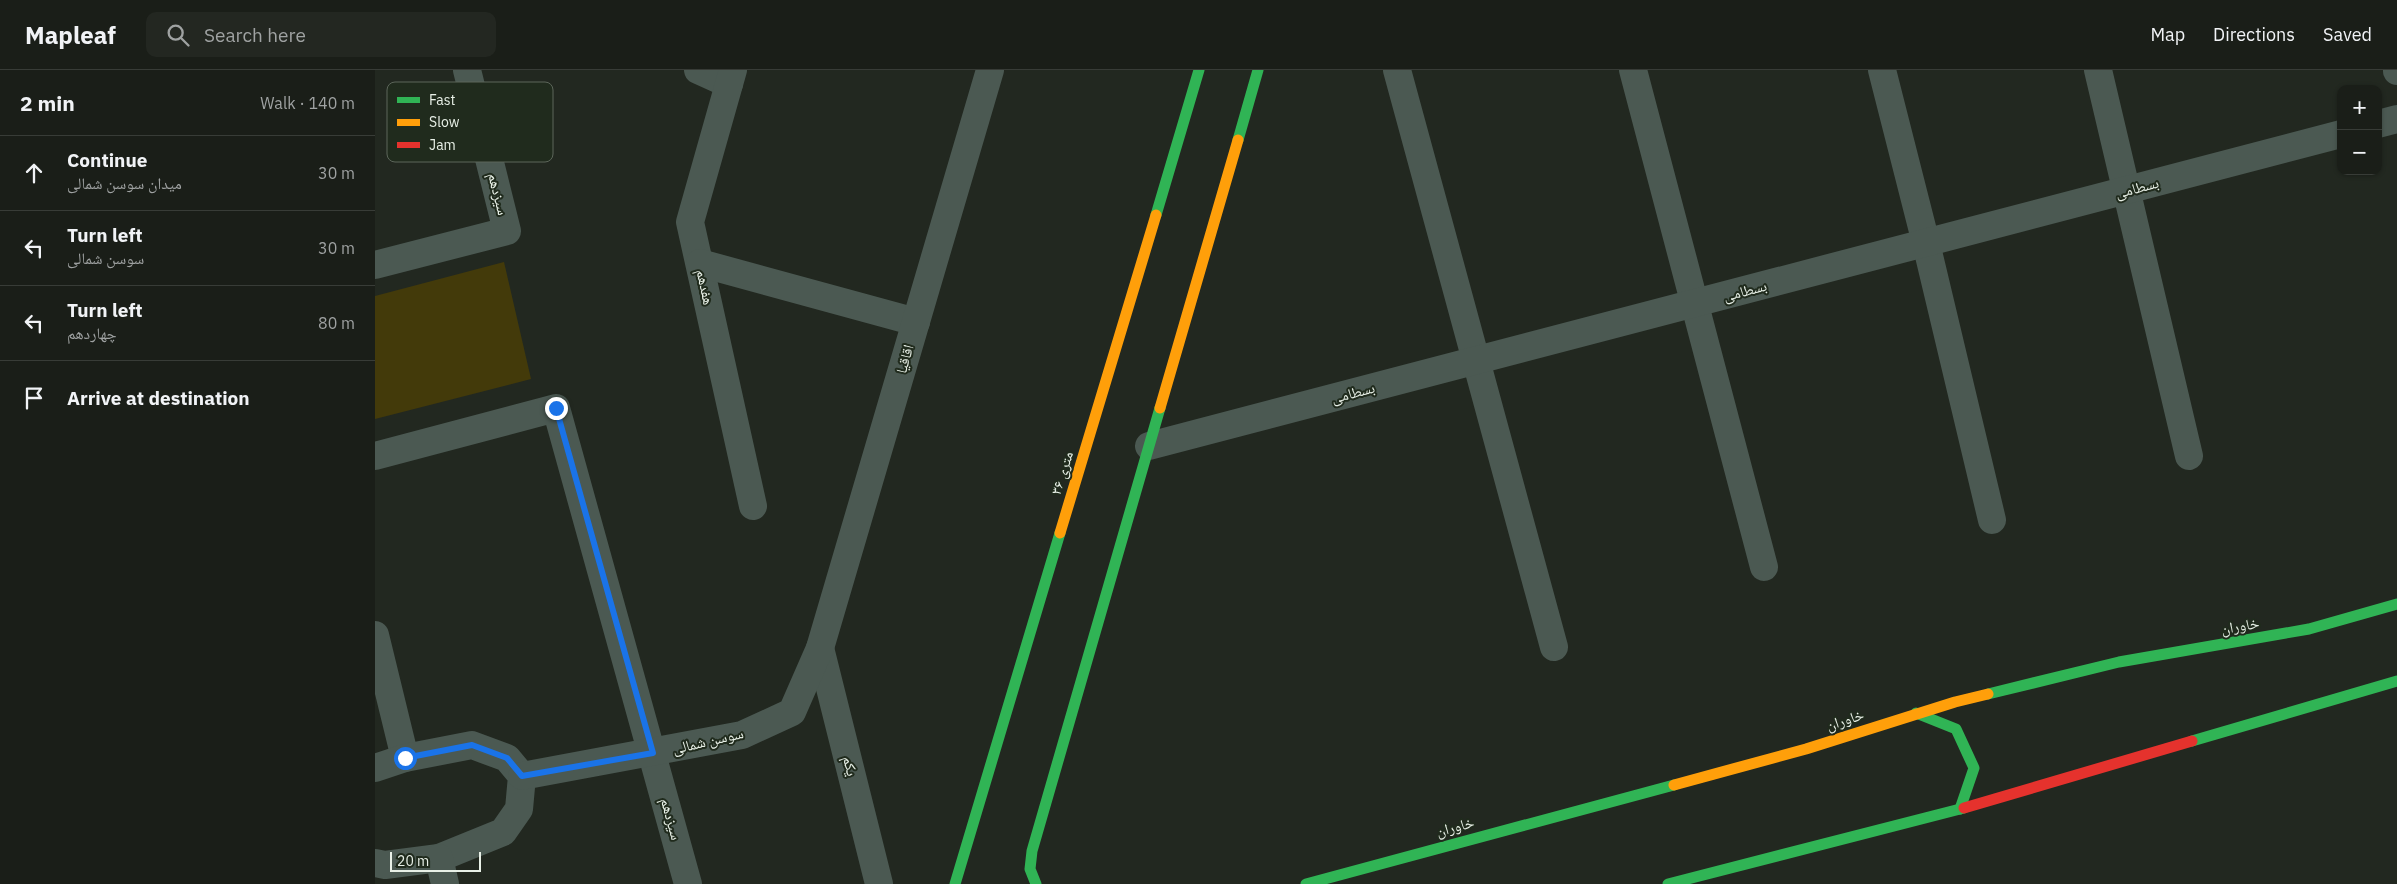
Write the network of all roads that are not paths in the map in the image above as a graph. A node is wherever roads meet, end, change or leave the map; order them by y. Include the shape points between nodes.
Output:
1 (698, 70) edge
2 (990, 70) edge
3 (1199, 70) edge
4 (1258, 70) edge
5 (1397, 70) edge
6 (1633, 70) edge
7 (1882, 70) edge
8 (2098, 70) edge
9 (731, 77) edge
10 (2397, 120) edge
11 (2382, 123) edge
12 (2337, 135) edge
13 (490, 162) edge
14 (2126, 191) junction
15 (1926, 243) junction
16 (699, 263) junction
17 (375, 265) edge
18 (1695, 304) junction
19 (916, 322) junction
20 (1475, 361) junction
21 (1149, 446) junction
22 (375, 456) edge
23 (2189, 456) dead end
24 (753, 506) dead end
25 (1992, 520) dead end
26 (1764, 567) dead end
27 (2397, 604) edge
28 (375, 635) edge
29 (820, 648) junction
30 (1553, 648) dead end
31 (2397, 681) edge
32 (1916, 713) junction
33 (653, 753) junction
34 (405, 758) junction
35 (375, 768) edge
36 (522, 776) junction
37 (1960, 809) junction
38 (439, 858) junction
39 (375, 863) edge
40 (959, 868) junction
41 (1030, 869) junction
42 (1023, 883) edge
43 (445, 884) edge
44 (688, 884) edge
45 (879, 884) edge
46 (955, 884) edge
47 (964, 884) edge
48 (1036, 884) edge
49 (1306, 884) edge
50 (1668, 884) edge

1 - 9 street
2 - 19 street, اقاقیا
3 - 40 main road, ۳۶ متری
4 - 21 main road
5 - 20 street
6 - 18 street
7 - 15 street
8 - 14 street
9 - 16 street, هفدهم via 691,222
10 - 11 street
12 - 14 street, بسطامی
13 - 17 street, سیزدهم via 507,231
14 - 15 street, بسطامی
14 - 23 street
15 - 18 street, بسطامی
15 - 25 street
16 - 19 street
16 - 24 street, هفدهم
18 - 20 street, بسطامی
18 - 26 street
19 - 29 street, اقاقیا
20 - 21 street, بسطامی
20 - 30 street
21 - 41 main road via 1032,851
22 - 33 street, سیزدهم via 556,408
27 - 32 main road, خاوران via 2309,629 2119,662
28 - 34 street
29 - 33 street, سوسن شمالی via 791,712 742,735
29 - 45 street, یکم
31 - 37 main road
32 - 37 main road via 1956,729 1974,768
32 - 49 main road, خاوران via 1806,749
33 - 36 street, سوسن شمالی
33 - 44 street, سیزدهم
34 - 35 street
34 - 36 street via 472,745 507,758
36 - 38 street via 519,809 503,832
37 - 50 main road
38 - 39 street via 385,865
38 - 43 street
40 - 46 main road, ۳۶ متری
40 - 47 main road
41 - 42 main road
41 - 48 main road

